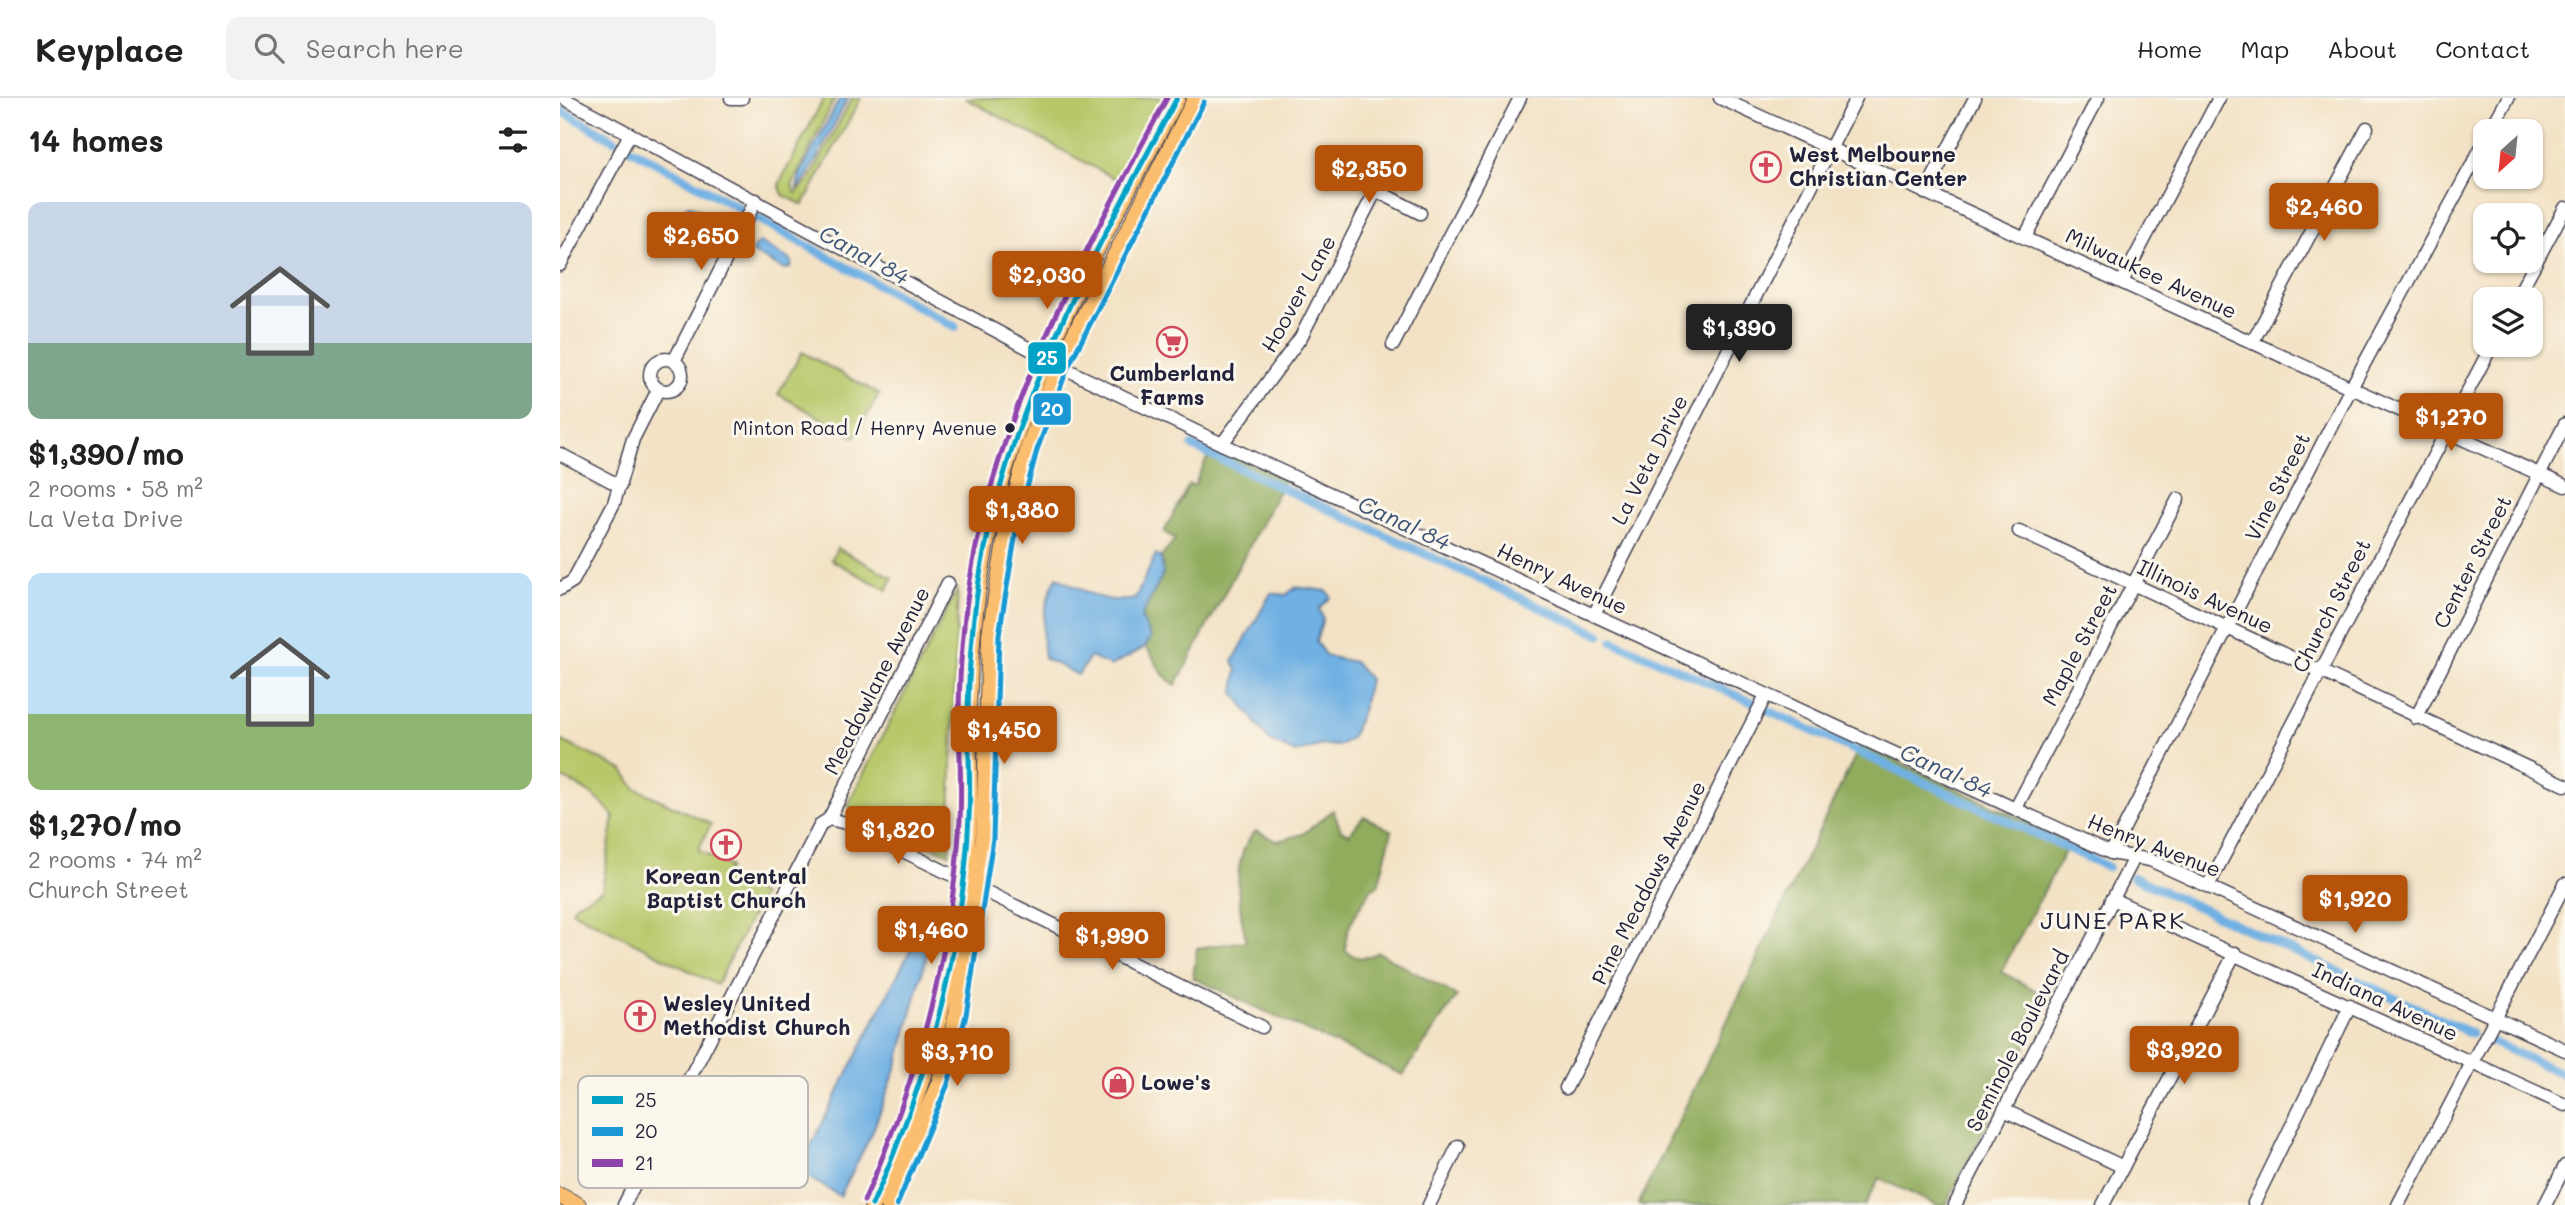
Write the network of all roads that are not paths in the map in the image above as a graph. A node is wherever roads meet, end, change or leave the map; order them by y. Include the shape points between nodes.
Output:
1 (563, 98) edge
2 (731, 98) edge
3 (742, 98) edge
4 (1177, 98) edge
5 (1196, 98) edge
6 (1520, 98) edge
7 (1720, 98) edge
8 (1856, 98) edge
9 (1975, 98) edge
10 (2098, 98) edge
11 (2219, 98) edge
12 (2508, 98) edge
13 (2497, 119) edge
14 (2367, 128) dead end
15 (630, 134) junction
16 (1830, 148) junction
17 (2473, 163) edge
18 (1334, 169) dead end
19 (1376, 190) junction
20 (1925, 193) junction
21 (756, 200) junction
22 (2565, 208) edge
23 (1420, 213) dead end
24 (2025, 237) junction
25 (560, 265) edge
26 (2122, 282) junction
27 (2522, 287) edge
28 (2252, 343) junction
29 (1394, 345) dead end
30 (2486, 357) edge
31 (675, 359) junction
32 (1053, 360) junction
33 (2351, 388) junction
34 (658, 390) junction
35 (2565, 424) edge
36 (2445, 432) junction
37 (1222, 444) junction
38 (560, 454) edge
39 (2538, 474) junction
40 (620, 486) junction
41 (2565, 486) edge
42 (2178, 499) dead end
43 (2019, 531) dead end
44 (948, 583) dead end
45 (2133, 584) junction
46 (560, 589) edge
47 (1594, 615) junction
48 (2226, 629) junction
49 (989, 641) junction
50 (972, 646) junction
51 (2320, 672) junction
52 (1766, 695) junction
53 (2416, 718) junction
54 (2565, 785) edge
55 (2016, 808) junction
56 (829, 819) junction
57 (2111, 853) junction
58 (2134, 858) junction
59 (971, 883) junction
60 (2565, 884) edge
61 (2208, 886) junction
62 (2112, 899) junction
63 (2235, 953) junction
64 (2350, 1006) junction
65 (2494, 1018) junction
66 (1262, 1027) dead end
67 (2565, 1050) edge
68 (2470, 1063) junction
69 (691, 1076) edge
70 (1566, 1088) dead end
71 (2565, 1105) edge
72 (2004, 1110) junction
73 (1458, 1146) dead end
74 (2565, 1166) edge
75 (2123, 1167) junction
76 (633, 1188) edge
77 (560, 1196) edge
78 (2254, 1203) dead end
79 (578, 1205) edge
80 (624, 1205) edge
81 (872, 1205) edge
82 (888, 1205) edge
83 (1429, 1205) edge
84 (1955, 1205) edge
85 (2104, 1205) edge
86 (2398, 1205) edge
87 (2545, 1205) edge

1 - 15 street, Henry Avenue
2 - 3 street
4 - 32 main road
5 - 32 main road
6 - 29 street
7 - 16 street, Milwaukee Avenue
8 - 16 street, La Veta Drive
9 - 20 street
10 - 24 street
11 - 26 street
12 - 13 street
14 - 28 street
15 - 21 street, Henry Avenue
15 - 25 street
16 - 20 street, Milwaukee Avenue
16 - 47 street, La Veta Drive
17 - 33 street, Vine Street
18 - 19 street
19 - 23 street
19 - 37 street, Hoover Lane via 1301,337
20 - 24 street, Milwaukee Avenue
21 - 31 street
21 - 32 street, Henry Avenue
22 - 27 street
24 - 26 street, Milwaukee Avenue
26 - 28 street, Milwaukee Avenue
28 - 33 street, Milwaukee Avenue
30 - 36 street, Church Street
31 - 34 street via 662,359 653,368 651,379
31 - 34 street via 682,373 679,384 669,391
32 - 37 street, Henry Avenue
32 - 49 main road via 1008,524
32 - 50 main road via 1016,428 1003,471 985,549
33 - 36 street, Milwaukee Avenue
33 - 48 street, Vine Street
34 - 40 street via 633,439
35 - 39 street, Center Street
36 - 39 street, Milwaukee Avenue
36 - 51 street, Church Street
37 - 47 street, Henry Avenue
38 - 40 street
39 - 41 street, Milwaukee Avenue
39 - 53 street, Center Street
40 - 46 street via 573,581
42 - 45 street, Maple Street
43 - 45 street, Illinois Avenue
44 - 56 street, Meadowlane Avenue
45 - 48 street, Illinois Avenue
45 - 55 street, Maple Street
47 - 52 street, Henry Avenue
48 - 51 street, Illinois Avenue
48 - 57 street, Vine Street
49 - 50 main road
49 - 59 main road via 984,839
50 - 59 main road
51 - 53 street, Illinois Avenue
51 - 61 street, Church Street
52 - 55 street, Henry Avenue
52 - 70 street, Pine Meadows Avenue
53 - 54 street, Illinois Avenue
55 - 57 street, Henry Avenue
56 - 59 street
56 - 69 street, Meadowlane Avenue via 821,824
57 - 58 street, Henry Avenue
58 - 61 street, Henry Avenue via 2150,860
58 - 62 street, Seminole Boulevard
59 - 66 street
59 - 81 main road via 926,1059
59 - 82 main road via 957,1014 940,1082
60 - 65 street
61 - 65 street, Henry Avenue
62 - 63 street, Indiana Avenue
62 - 72 street, Seminole Boulevard
63 - 64 street, Indiana Avenue
63 - 75 street
64 - 68 street, Indiana Avenue
64 - 78 street
65 - 67 street, Henry Avenue
65 - 68 street
68 - 71 street, Indiana Avenue
68 - 86 street
72 - 75 street
72 - 84 street, Seminole Boulevard
73 - 83 street
74 - 87 street
75 - 85 street
76 - 80 street, Meadowlane Avenue
77 - 79 main road

